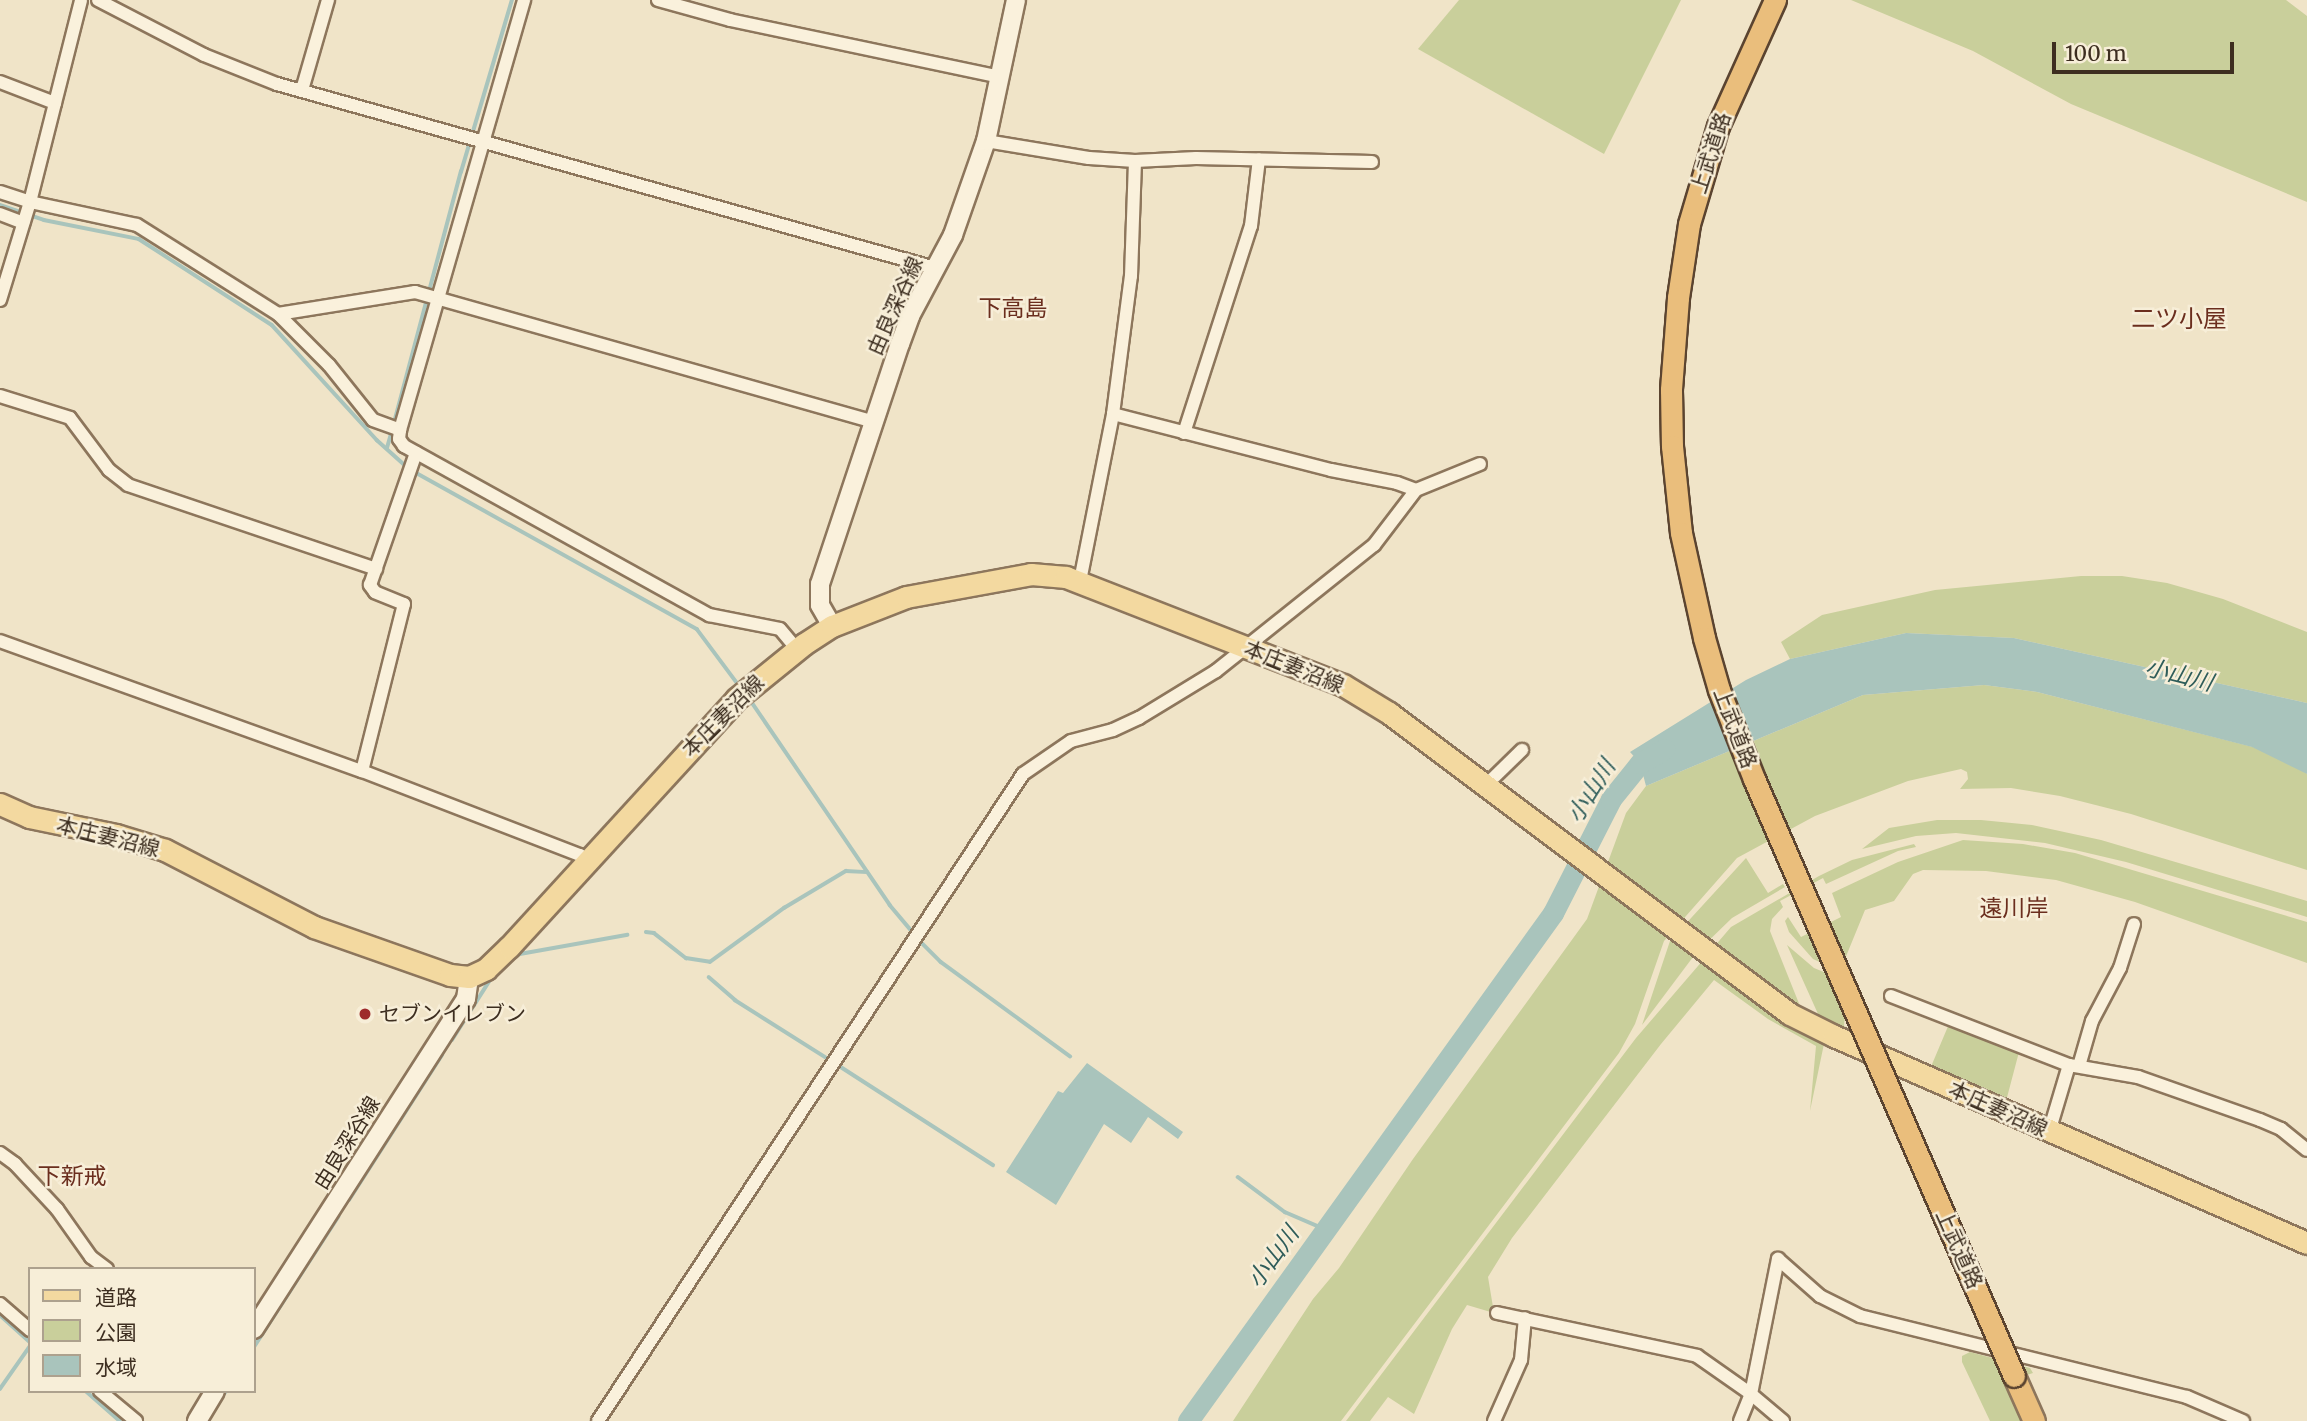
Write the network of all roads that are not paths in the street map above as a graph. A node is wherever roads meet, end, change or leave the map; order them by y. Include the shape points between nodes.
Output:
1 (81, 0) edge
2 (99, 0) edge
3 (328, 0) edge
4 (524, 0) edge
5 (658, 0) edge
6 (1016, 0) edge
7 (1775, 0) edge
8 (1001, 77) junction
9 (0, 82) edge
10 (302, 90) junction
11 (55, 103) junction
12 (481, 139) junction
13 (986, 141) junction
14 (1259, 159) junction
15 (1135, 161) junction
16 (1372, 162) dead end
17 (0, 192) edge
18 (30, 202) junction
19 (0, 214) edge
20 (23, 223) junction
21 (935, 268) junction
22 (437, 298) junction
23 (0, 300) edge
24 (278, 314) junction
25 (0, 396) edge
26 (1113, 414) junction
27 (873, 422) junction
28 (400, 430) junction
29 (1184, 433) junction
30 (416, 453) junction
31 (1480, 464) dead end
32 (1416, 490) junction
33 (376, 569) junction
34 (1080, 581) junction
35 (832, 626) junction
36 (0, 641) edge
37 (1247, 648) junction
38 (797, 649) junction
39 (1522, 750) dead end
40 (362, 771) junction
41 (1492, 788) junction
42 (0, 804) edge
43 (586, 861) junction
44 (2134, 924) dead end
45 (469, 977) junction
46 (1891, 996) dead end
47 (2074, 1065) junction
48 (2049, 1132) junction
49 (2307, 1150) edge
50 (0, 1153) edge
51 (2307, 1243) edge
52 (104, 1267) edge
53 (0, 1304) edge
54 (1497, 1313) dead end
55 (1525, 1318) junction
56 (256, 1326) edge
57 (28, 1328) edge
58 (102, 1393) edge
59 (214, 1393) edge
60 (1752, 1394) junction
61 (136, 1421) edge
62 (197, 1421) edge
63 (598, 1421) edge
64 (1494, 1421) edge
65 (1740, 1421) edge
66 (1783, 1421) edge
67 (2034, 1421) edge
68 (2243, 1421) edge

1 - 11 street
2 - 10 street via 204,55
3 - 10 street
4 - 12 street
5 - 8 street via 730,20
6 - 8 main road, 由良深谷線
7 - 67 highway, 上武道路, bridge via 1723,114 1689,224 1671,390 1681,533 1703,638 1754,779
8 - 13 main road, 由良深谷線
9 - 11 street
10 - 12 street
11 - 18 street
12 - 21 street
12 - 22 street
13 - 15 street
13 - 21 main road, 由良深谷線 via 953,235
14 - 15 street
14 - 16 street
14 - 29 street via 1251,226
15 - 26 street via 1131,276
17 - 18 street
18 - 20 street
18 - 24 street via 138,225
19 - 20 street
20 - 23 street
21 - 27 main road, 由良深谷線 via 910,316
22 - 24 street via 403,293
22 - 27 street
22 - 28 street
24 - 28 street via 330,365 373,420
25 - 33 street via 70,418 109,470 128,485
26 - 29 street
26 - 34 street
27 - 35 main road, 由良深谷線 via 820,584 820,605
28 - 30 street via 400,443
29 - 32 street
30 - 33 street
30 - 38 street via 709,615 780,629
31 - 32 street
32 - 37 street via 1374,545
33 - 40 street via 370,585 375,592 404,604
34 - 35 main road, 本庄妻沼線 via 1031,574 935,590 881,605
34 - 37 main road, 本庄妻沼線
35 - 38 main road, 本庄妻沼線
36 - 40 street
37 - 41 main road, 本庄妻沼線 via 1343,685 1414,729
37 - 63 street via 1139,718 1071,741 1029,768 1015,783
38 - 43 main road, 本庄妻沼線 via 736,699
39 - 41 street
40 - 43 street
41 - 48 main road, 本庄妻沼線 via 1790,1014
42 - 45 main road, 本庄妻沼線 via 29,817 165,850 314,927 450,975
43 - 45 main road, 本庄妻沼線 via 486,970
44 - 47 street via 2120,968
45 - 56 main road, 由良深谷線 via 467,999
46 - 47 street
47 - 48 street
47 - 49 street via 2138,1077 2264,1122
48 - 51 main road, 本庄妻沼線
50 - 52 street via 49,1200 91,1257
53 - 57 street
54 - 55 street
55 - 60 street via 1697,1356
55 - 64 street via 1521,1360
58 - 61 street
59 - 62 main road
60 - 65 street
60 - 66 street
60 - 68 street via 1778,1259 1820,1296 1860,1316 2188,1397

